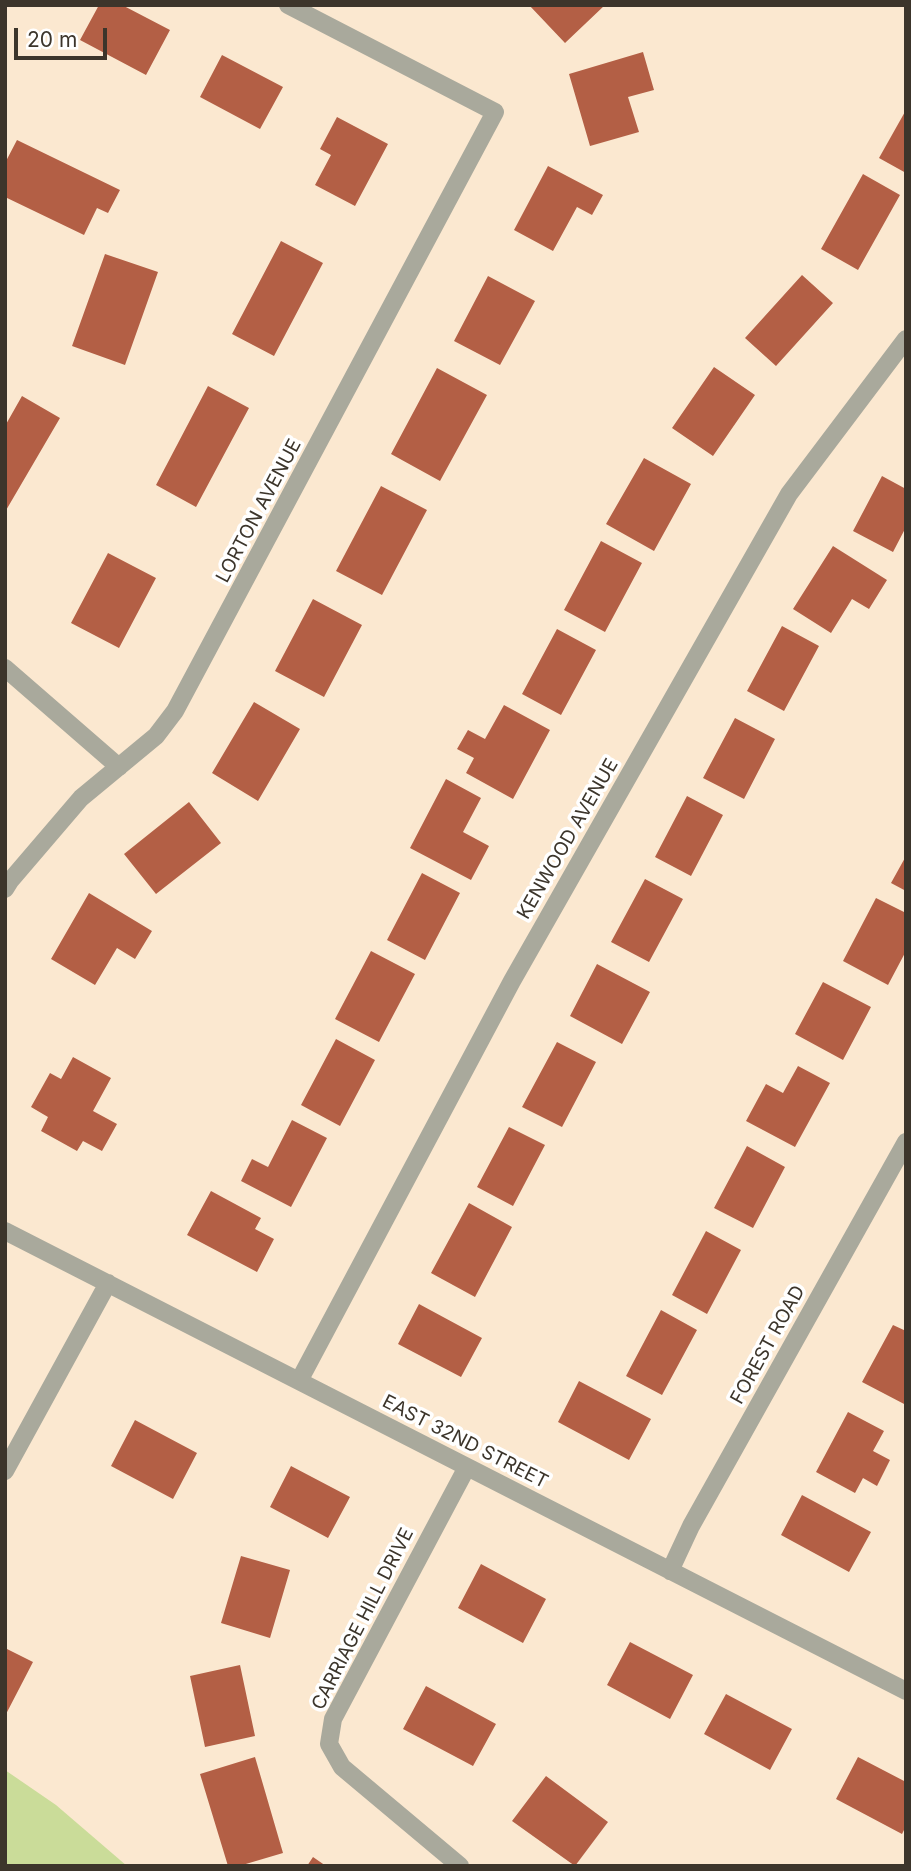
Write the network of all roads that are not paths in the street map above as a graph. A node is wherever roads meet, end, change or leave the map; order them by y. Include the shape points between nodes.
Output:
1 (288, 5) edge
2 (906, 339) edge
3 (5, 668) edge
4 (119, 767) junction
5 (5, 889) edge
6 (906, 1142) edge
7 (5, 1231) edge
8 (108, 1283) junction
9 (299, 1381) junction
10 (467, 1466) junction
11 (5, 1471) edge
12 (670, 1570) junction
13 (906, 1691) edge
14 (460, 1866) edge

1 - 4 street, LORTON AVENUE via 495,112 175,711 156,736
2 - 9 street, KENWOOD AVENUE via 789,494 512,981
3 - 4 street
4 - 5 street, LORTON AVENUE via 81,798
6 - 12 street, FOREST ROAD
7 - 8 street, EAST 32ND STREET
8 - 9 street, EAST 32ND STREET
8 - 11 street
9 - 10 street, EAST 32ND STREET
10 - 12 street, EAST 32ND STREET
10 - 14 street, CARRIAGE HILL DRIVE via 333,1719 329,1744 342,1767
12 - 13 street, EAST 32ND STREET

